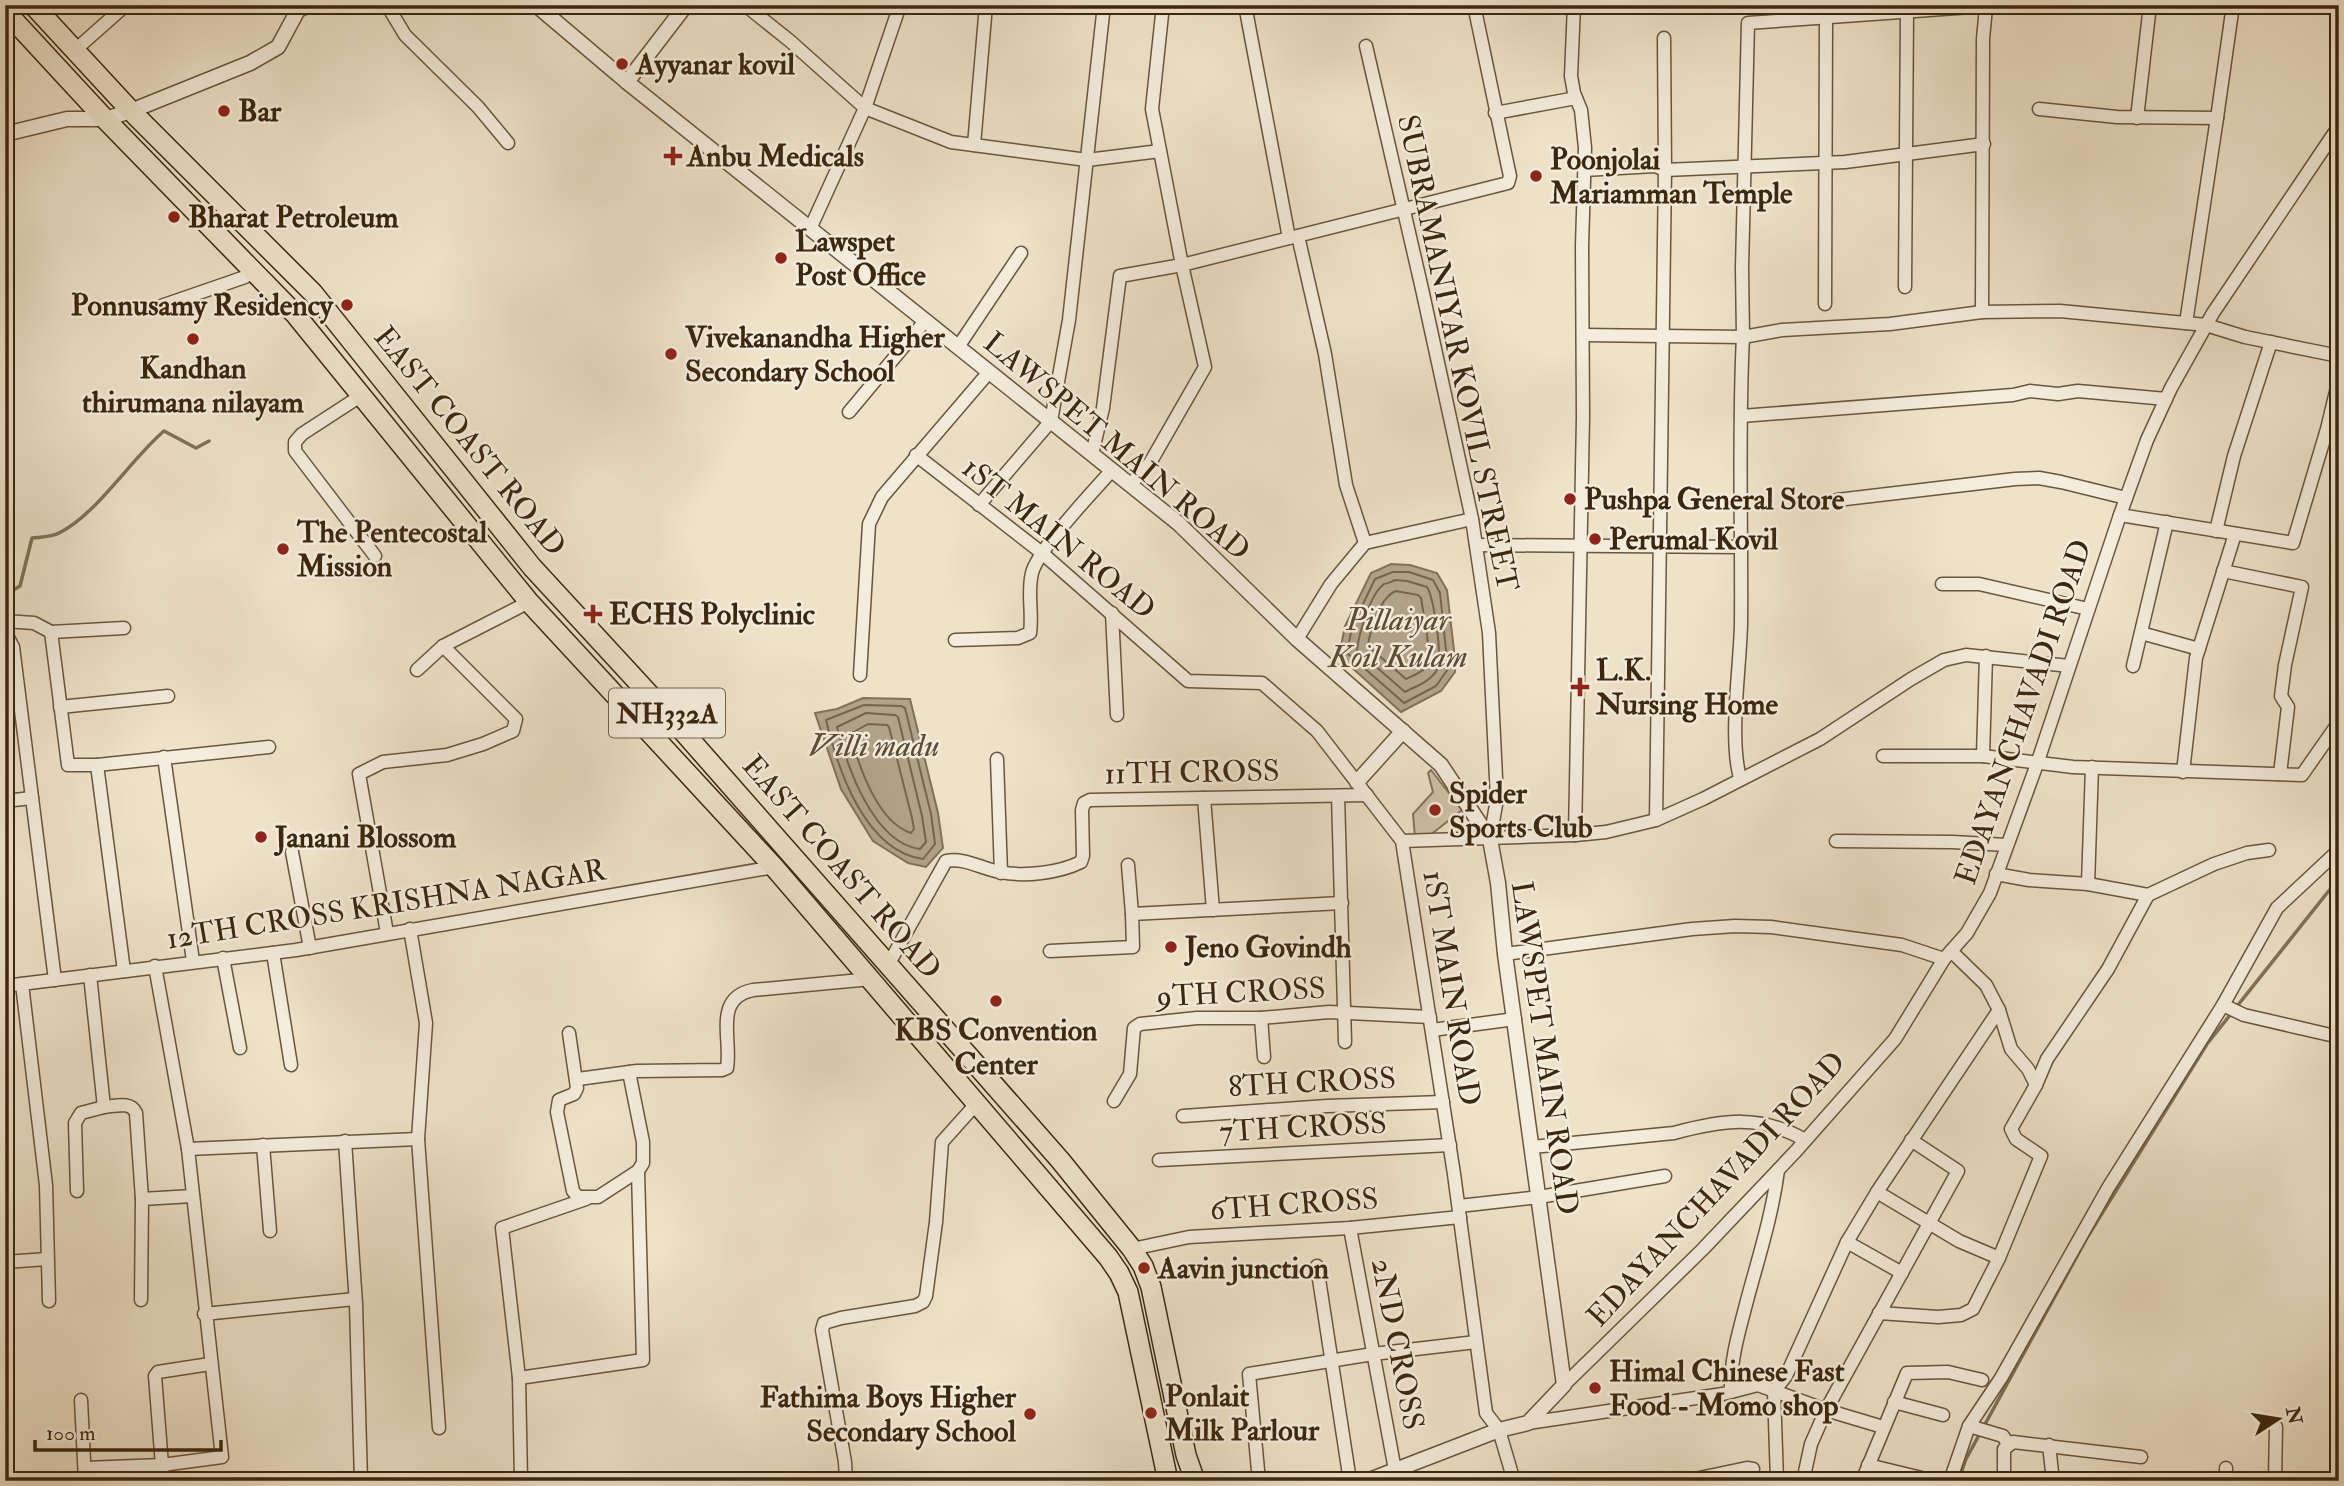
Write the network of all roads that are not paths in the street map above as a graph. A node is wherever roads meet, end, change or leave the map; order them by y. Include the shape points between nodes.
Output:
1 (126, 5) edge
2 (309, 5) edge
3 (387, 5) edge
4 (536, 5) edge
5 (686, 5) edge
6 (745, 5) edge
7 (900, 5) edge
8 (986, 5) edge
9 (1104, 5) edge
10 (1163, 5) edge
11 (1245, 5) edge
12 (1474, 5) edge
13 (1574, 5) edge
14 (2150, 5) edge
15 (2233, 5) edge
16 (34, 6) edge
17 (1992, 6) edge
18 (5, 11) edge
19 (1907, 11) junction
20 (1826, 19) junction
21 (1664, 38) dead end
22 (1366, 46) dead end
23 (74, 51) junction
24 (626, 82) junction
25 (1578, 104) junction
26 (865, 108) junction
27 (2039, 109) dead end
28 (131, 111) junction
29 (1495, 113) junction
30 (2137, 118) junction
31 (2217, 118) junction
32 (105, 119) junction
33 (2339, 125) edge
34 (5, 134) edge
35 (508, 143) dead end
36 (1984, 144) junction
37 (974, 145) junction
38 (1160, 151) junction
39 (1905, 155) junction
40 (1087, 160) junction
41 (1825, 163) junction
42 (1746, 167) junction
43 (1584, 170) junction
44 (1665, 170) junction
45 (1402, 208) junction
46 (810, 229) junction
47 (1293, 237) junction
48 (1021, 253) dead end
49 (1182, 265) junction
50 (253, 269) junction
51 (1905, 287) dead end
52 (1825, 304) dead end
53 (160, 306) dead end
54 (1982, 312) junction
55 (925, 321) junction
56 (2186, 323) junction
57 (2206, 325) junction
58 (1583, 335) junction
59 (1662, 335) junction
60 (1743, 337) junction
61 (2271, 342) junction
62 (958, 347) junction
63 (2339, 356) edge
64 (989, 372) junction
65 (2339, 379) edge
66 (362, 395) junction
67 (2166, 399) junction
68 (849, 412) dead end
69 (1741, 416) junction
70 (1051, 421) junction
71 (1092, 454) junction
72 (916, 455) junction
73 (1112, 470) junction
74 (1130, 485) junction
75 (2126, 498) junction
76 (1837, 500) dead end
77 (979, 505) junction
78 (2120, 514) junction
79 (1472, 519) junction
80 (2167, 522) junction
81 (2216, 531) junction
82 (2235, 534) junction
83 (1365, 543) junction
84 (1476, 545) junction
85 (1580, 545) junction
86 (1660, 545) junction
87 (1740, 547) junction
88 (1042, 553) junction
89 (375, 556) dead end
90 (2223, 571) junction
91 (1942, 584) dead end
92 (529, 602) junction
93 (2088, 609) junction
94 (1112, 613) junction
95 (5, 621) edge
96 (124, 628) dead end
97 (5, 632) edge
98 (51, 632) junction
99 (2141, 632) junction
100 (1297, 639) junction
101 (956, 640) dead end
102 (443, 646) junction
103 (2199, 649) junction
104 (1986, 656) junction
105 (2069, 666) junction
106 (2133, 666) dead end
107 (417, 670) dead end
108 (860, 675) dead end
109 (168, 696) dead end
110 (61, 707) junction
111 (1117, 715) dead end
112 (2339, 722) edge
113 (1403, 732) junction
114 (270, 747) dead end
115 (1883, 756) dead end
116 (1983, 756) junction
117 (164, 757) junction
118 (997, 760) dead end
119 (2037, 764) junction
120 (97, 765) junction
121 (2092, 767) junction
122 (2183, 772) junction
123 (2280, 774) junction
124 (1740, 778) junction
125 (1357, 782) junction
126 (1367, 795) junction
127 (1338, 796) junction
128 (32, 798) junction
129 (1204, 798) junction
130 (5, 801) edge
131 (1656, 820) junction
132 (1575, 835) junction
133 (1490, 839) junction
134 (1402, 841) junction
135 (1836, 841) dead end
136 (2007, 845) junction
137 (2269, 850) dead end
138 (2339, 850) edge
139 (292, 852) dead end
140 (1128, 865) dead end
141 (774, 867) junction
142 (1001, 873) junction
143 (1996, 874) junction
144 (2088, 884) junction
145 (2148, 895) junction
146 (1342, 903) junction
147 (1213, 910) junction
148 (1132, 914) junction
149 (410, 929) junction
150 (387, 933) junction
151 (310, 948) junction
152 (1050, 950) dead end
153 (272, 953) junction
154 (1505, 954) junction
155 (1947, 955) junction
156 (223, 958) junction
157 (193, 961) junction
158 (888, 965) junction
159 (155, 967) junction
160 (124, 971) junction
161 (90, 975) junction
162 (871, 979) junction
163 (55, 980) junction
164 (22, 984) junction
165 (5, 986) edge
166 (2223, 1005) junction
167 (1998, 1010) junction
168 (1343, 1013) junction
169 (1430, 1017) junction
170 (1261, 1018) junction
171 (1515, 1018) junction
172 (1432, 1030) junction
173 (569, 1032) dead end
174 (2339, 1037) edge
175 (1345, 1042) dead end
176 (240, 1048) dead end
177 (1264, 1058) dead end
178 (290, 1065) dead end
179 (629, 1072) junction
180 (578, 1079) junction
181 (2036, 1085) junction
182 (1114, 1101) dead end
183 (1443, 1102) junction
184 (977, 1103) junction
185 (104, 1107) junction
186 (1183, 1116) dead end
187 (418, 1139) junction
188 (1805, 1140) junction
189 (1911, 1140) junction
190 (345, 1141) junction
191 (263, 1144) junction
192 (1450, 1145) junction
193 (1532, 1147) junction
194 (188, 1149) junction
195 (1159, 1160) dead end
196 (1778, 1170) junction
197 (638, 1171) junction
198 (1665, 1176) dead end
199 (77, 1191) dead end
200 (1877, 1192) junction
201 (193, 1196) junction
202 (1539, 1197) junction
203 (142, 1199) junction
204 (586, 1199) junction
205 (1459, 1212) junction
206 (1930, 1222) junction
207 (1350, 1227) junction
208 (270, 1231) dead end
209 (1847, 1242) junction
210 (1132, 1249) junction
211 (1999, 1258) junction
212 (47, 1259) junction
213 (5, 1262) edge
214 (1317, 1266) dead end
215 (1902, 1273) junction
216 (355, 1299) junction
217 (141, 1300) dead end
218 (49, 1301) dead end
219 (1879, 1313) junction
220 (204, 1314) junction
221 (1476, 1342) junction
222 (1373, 1354) junction
223 (1332, 1361) junction
224 (210, 1364) junction
225 (519, 1378) junction
226 (1982, 1380) dead end
227 (1564, 1385) junction
228 (1774, 1391) junction
229 (1731, 1392) junction
230 (81, 1400) dead end
231 (1894, 1402) junction
232 (1826, 1410) junction
233 (1944, 1415) dead end
234 (1528, 1423) junction
235 (1969, 1426) junction
236 (1884, 1427) junction
237 (2276, 1427) dead end
238 (439, 1428) dead end
239 (1499, 1430) junction
240 (2008, 1444) junction
241 (2049, 1445) junction
242 (2141, 1457) dead end
243 (5, 1458) edge
244 (162, 1465) junction
245 (1868, 1465) junction
246 (1753, 1469) dead end
247 (1395, 1470) junction
248 (85, 1474) edge
249 (7, 1481) edge
250 (163, 1481) edge
251 (360, 1481) edge
252 (521, 1481) edge
253 (846, 1481) edge
254 (1168, 1481) edge
255 (1195, 1481) edge
256 (1259, 1481) edge
257 (1350, 1481) edge
258 (1367, 1481) edge
259 (1514, 1481) edge
260 (1685, 1481) edge
261 (1777, 1481) edge
262 (1803, 1481) edge
263 (1862, 1481) edge
264 (1934, 1481) edge
265 (1950, 1481) edge
266 (2004, 1481) edge
267 (2053, 1481) edge
268 (2275, 1481) edge

1 - 23 street
2 - 28 street via 299,10 278,47
3 - 35 street via 405,35
4 - 24 street, LAWSPET MAIN ROAD
5 - 24 street
6 - 26 street
7 - 26 street
8 - 37 street
9 - 40 street
10 - 38 street via 1152,109
11 - 47 street
12 - 29 street
13 - 25 street via 1571,76
14 - 30 street
15 - 31 street
16 - 23 highway, EAST COAST ROAD / NH332A
17 - 19 street
17 - 36 street via 1983,40
18 - 32 highway, EAST COAST ROAD / NH332A
19 - 20 street
19 - 39 street
20 - 41 street
20 - 42 street via 1748,23
21 - 44 street
22 - 45 street, SUBRAMANIYAR KOVIL STREET
23 - 28 highway, EAST COAST ROAD / NH332A
24 - 46 street, LAWSPET MAIN ROAD
25 - 29 street
25 - 43 street
26 - 37 street via 951,142
26 - 46 street
27 - 30 street
28 - 32 street
28 - 158 highway, EAST COAST ROAD / NH332A via 313,293 532,567
29 - 45 street via 1508,183
30 - 31 street
31 - 56 street
32 - 34 street via 67,119
32 - 50 highway, EAST COAST ROAD / NH332A
33 - 57 street, EDAYANCHAVADI ROAD
36 - 39 street
36 - 54 street
37 - 40 street
38 - 40 street
38 - 49 street
39 - 41 street
39 - 51 street
40 - 70 street via 1069,320
41 - 42 street
41 - 52 street
42 - 44 street
42 - 60 street
43 - 44 street via 1655,166
43 - 58 street
44 - 59 street
45 - 47 street
45 - 79 street, SUBRAMANIYAR KOVIL STREET
46 - 55 street, LAWSPET MAIN ROAD
47 - 49 street
47 - 83 street via 1325,354 1346,485
48 - 62 street
49 - 71 street via 1120,276 1103,408
49 - 74 street via 1205,367 1150,463
50 - 53 street via 244,277
50 - 66 highway, EAST COAST ROAD / NH332A
54 - 56 street via 2060,311
54 - 60 street
55 - 62 street, LAWSPET MAIN ROAD
55 - 68 street
56 - 57 street
57 - 61 street
57 - 67 street, EDAYANCHAVADI ROAD
58 - 59 street
58 - 85 street
59 - 60 street
59 - 86 street
60 - 69 street
61 - 63 street
61 - 81 street via 2234,456
62 - 64 street, LAWSPET MAIN ROAD
64 - 70 street, LAWSPET MAIN ROAD
64 - 72 street
65 - 82 street via 2293,543
66 - 89 street via 302,434 295,451
66 - 92 highway, EAST COAST ROAD / NH332A
67 - 69 street via 2030,391
67 - 75 street, EDAYANCHAVADI ROAD
69 - 87 street
70 - 71 street, LAWSPET MAIN ROAD
70 - 77 street
71 - 73 street, LAWSPET MAIN ROAD
72 - 77 street, 1ST MAIN ROAD
72 - 108 street via 882,496 869,524
73 - 74 street, LAWSPET MAIN ROAD
73 - 88 street
74 - 100 street, LAWSPET MAIN ROAD via 1178,523
75 - 76 street via 2039,478
75 - 78 street, EDAYANCHAVADI ROAD
77 - 88 street, 1ST MAIN ROAD
78 - 80 street
78 - 93 street, EDAYANCHAVADI ROAD
79 - 83 street
79 - 84 street, SUBRAMANIYAR KOVIL STREET
80 - 81 street
80 - 99 street
81 - 82 street
82 - 90 street
83 - 100 street via 1331,584
84 - 85 street
84 - 133 street, SUBRAMANIYAR KOVIL STREET via 1489,634 1497,799
85 - 86 street
85 - 132 street
86 - 87 street
86 - 131 street
87 - 124 street via 1736,753
88 - 94 street, 1ST MAIN ROAD
88 - 101 street via 1031,580 1030,633 1018,638
90 - 103 street
90 - 123 street via 2302,587 2281,696 2288,707
91 - 93 street via 1979,584
92 - 102 street
92 - 141 highway, EAST COAST ROAD / NH332A
93 - 105 street, EDAYANCHAVADI ROAD
94 - 111 street
94 - 125 street, 1ST MAIN ROAD via 1188,681 1262,683 1317,731
95 - 98 street via 34,623
96 - 98 street
97 - 128 street via 13,647
98 - 110 street
99 - 103 street
99 - 106 street
100 - 113 street, LAWSPET MAIN ROAD
102 - 107 street
102 - 150 street via 516,719 513,731 483,744 447,755 383,762 359,774
103 - 122 street
104 - 105 street
104 - 116 street
104 - 124 street via 1944,660 1820,739
105 - 119 street, EDAYANCHAVADI ROAD
109 - 110 street
110 - 120 street via 68,765
112 - 123 street via 2302,775
113 - 125 street
113 - 133 street, LAWSPET MAIN ROAD via 1441,765
114 - 117 street
115 - 116 street
116 - 119 street
117 - 120 street
117 - 157 street
118 - 142 street
119 - 121 street
119 - 136 street, EDAYANCHAVADI ROAD
120 - 160 street
121 - 122 street
121 - 144 street
122 - 123 street
124 - 131 street
125 - 126 street, 1ST MAIN ROAD
126 - 127 street, 11TH CROSS
126 - 134 street, 1ST MAIN ROAD
127 - 129 street, 11TH CROSS
127 - 146 street
128 - 130 street
128 - 163 street
129 - 142 street, 11TH CROSS via 1090,800 1082,810 1081,862 1031,873
129 - 147 street
131 - 132 street
132 - 133 street
133 - 134 street
133 - 154 street, LAWSPET MAIN ROAD
134 - 169 street, 1ST MAIN ROAD
135 - 136 street
136 - 143 street, EDAYANCHAVADI ROAD
137 - 145 street via 2214,864
138 - 166 street via 2277,908
139 - 151 street
140 - 148 street
141 - 149 street, 12TH CROSS KRISHNA NAGAR
141 - 162 highway, EAST COAST ROAD / NH332A
142 - 158 street, 11TH CROSS via 955,859 946,861
143 - 144 street
143 - 155 street, EDAYANCHAVADI ROAD via 1967,933
144 - 145 street
145 - 181 street via 2108,969 2047,1059
146 - 147 street
146 - 168 street
147 - 148 street
148 - 152 street via 1133,947
149 - 150 street, 12TH CROSS KRISHNA NAGAR
149 - 187 street via 426,1023
150 - 151 street, 12TH CROSS KRISHNA NAGAR
151 - 153 street, 12TH CROSS KRISHNA NAGAR
153 - 156 street, 12TH CROSS KRISHNA NAGAR
153 - 178 street
154 - 155 street via 1735,926 1771,927
154 - 171 street, LAWSPET MAIN ROAD
155 - 167 street via 1986,985
155 - 188 street, EDAYANCHAVADI ROAD via 1895,1039
156 - 157 street, 12TH CROSS KRISHNA NAGAR
156 - 176 street
157 - 159 street, 12TH CROSS KRISHNA NAGAR
158 - 210 highway, EAST COAST ROAD / NH332A
159 - 160 street, 12TH CROSS KRISHNA NAGAR
159 - 194 street
160 - 161 street, 12TH CROSS KRISHNA NAGAR
161 - 163 street, 12TH CROSS KRISHNA NAGAR
161 - 185 street
162 - 179 street via 743,992 730,1004 727,1068
162 - 184 highway, EAST COAST ROAD / NH332A
163 - 164 street, 12TH CROSS KRISHNA NAGAR
164 - 165 street, 12TH CROSS KRISHNA NAGAR
164 - 212 street via 46,1185
166 - 174 street via 2244,1015
166 - 235 street via 2108,1188
167 - 181 street via 2011,1049
167 - 189 street
168 - 169 street, 9TH CROSS
168 - 170 street, 9TH CROSS
168 - 175 street
169 - 172 street, 1ST MAIN ROAD
170 - 177 street
170 - 182 street, 9TH CROSS via 1140,1024 1134,1028 1130,1074
171 - 172 street
171 - 193 street, LAWSPET MAIN ROAD
172 - 183 street, 1ST MAIN ROAD
173 - 180 street
179 - 180 street
179 - 197 street via 643,1142 643,1163
180 - 204 street via 574,1094 559,1101 557,1112 573,1191
181 - 211 street via 2011,1129 2016,1139 2041,1156
183 - 186 street, 8TH CROSS
183 - 192 street, 1ST MAIN ROAD
184 - 253 street via 942,1142 923,1302 824,1323
184 - 254 highway, EAST COAST ROAD / NH332A via 1119,1273 1128,1292
185 - 199 street via 81,1113 75,1123
185 - 203 street via 134,1108
187 - 190 street
187 - 238 street
188 - 193 street via 1785,1129 1745,1121
188 - 196 street, EDAYANCHAVADI ROAD
189 - 200 street
189 - 206 street via 1958,1171
190 - 191 street
190 - 216 street
191 - 194 street
191 - 208 street
192 - 195 street, 7TH CROSS
192 - 205 street, 1ST MAIN ROAD
193 - 202 street, LAWSPET MAIN ROAD
194 - 201 street
196 - 227 street, EDAYANCHAVADI ROAD
196 - 229 street via 1736,1344
197 - 204 street via 598,1197
197 - 225 street via 643,1360
198 - 202 street, 6TH CROSS
200 - 206 street
200 - 209 street
201 - 203 street
201 - 220 street
202 - 205 street, 6TH CROSS
202 - 227 street, LAWSPET MAIN ROAD
203 - 217 street
204 - 225 street via 502,1228
205 - 207 street, 6TH CROSS
205 - 221 street, 1ST MAIN ROAD
206 - 211 street
206 - 215 street
207 - 210 street, 6TH CROSS via 1189,1237
207 - 222 street, 2ND CROSS
209 - 215 street
209 - 228 street via 1786,1376
210 - 255 highway, EAST COAST ROAD / NH332A via 1151,1287
211 - 219 street via 1973,1309 1961,1315
212 - 213 street
212 - 218 street
214 - 223 street
215 - 219 street
216 - 220 street
216 - 251 street
219 - 232 street
220 - 224 street
221 - 222 street
221 - 239 street, 1ST MAIN ROAD via 1486,1413
222 - 223 street
222 - 247 street, 2ND CROSS
223 - 256 street via 1249,1374
223 - 257 street
224 - 244 street via 155,1376
224 - 244 street via 222,1457
225 - 252 street
226 - 231 street via 1948,1372 1907,1373
227 - 234 street
228 - 229 street via 1758,1385
228 - 232 street
228 - 261 street
229 - 234 street
230 - 248 street
231 - 233 street
231 - 236 street
232 - 236 street
232 - 262 street via 1811,1444
234 - 239 street
235 - 240 street via 2003,1436
235 - 265 street
236 - 245 street
237 - 268 street
239 - 247 street
239 - 259 street, 1ST MAIN ROAD
240 - 241 street
240 - 266 street
241 - 242 street
241 - 267 street
243 - 249 street
244 - 248 street
244 - 250 street
245 - 263 street
245 - 264 street
246 - 260 street
247 - 258 street

